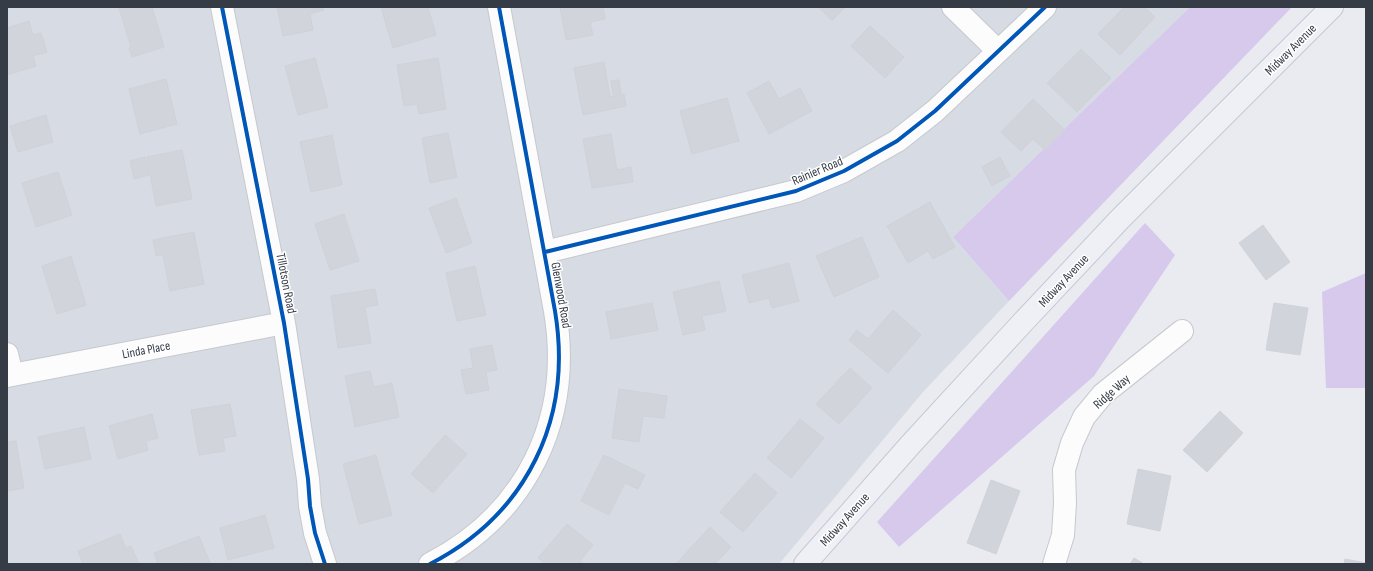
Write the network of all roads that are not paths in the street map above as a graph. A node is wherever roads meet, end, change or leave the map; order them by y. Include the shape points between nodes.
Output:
1 (222, 7) edge
2 (499, 7) edge
3 (953, 7) edge
4 (1045, 7) edge
5 (1332, 7) edge
6 (998, 51) junction
7 (544, 252) junction
8 (284, 323) junction
9 (1182, 331) dead end
10 (7, 354) edge
11 (9, 376) edge
12 (325, 564) edge
13 (430, 564) edge
14 (805, 564) edge
15 (1054, 564) edge

1 - 8 street, Tillotson Road
2 - 7 street, Glenwood Road
3 - 6 street
4 - 6 street, Rainier Road
5 - 14 main road, Midway Avenue via 1110,230 917,438
6 - 7 street, Rainier Road via 935,111 897,141 844,170 796,191
7 - 13 street, Glenwood Road via 560,353 555,401 541,448 527,474 502,509 467,542
8 - 11 street, Linda Place
8 - 12 street, Tillotson Road via 310,506
9 - 15 street, Ridge Way via 1103,394 1084,417 1072,443 1064,470 1066,503 1063,535
10 - 11 street

